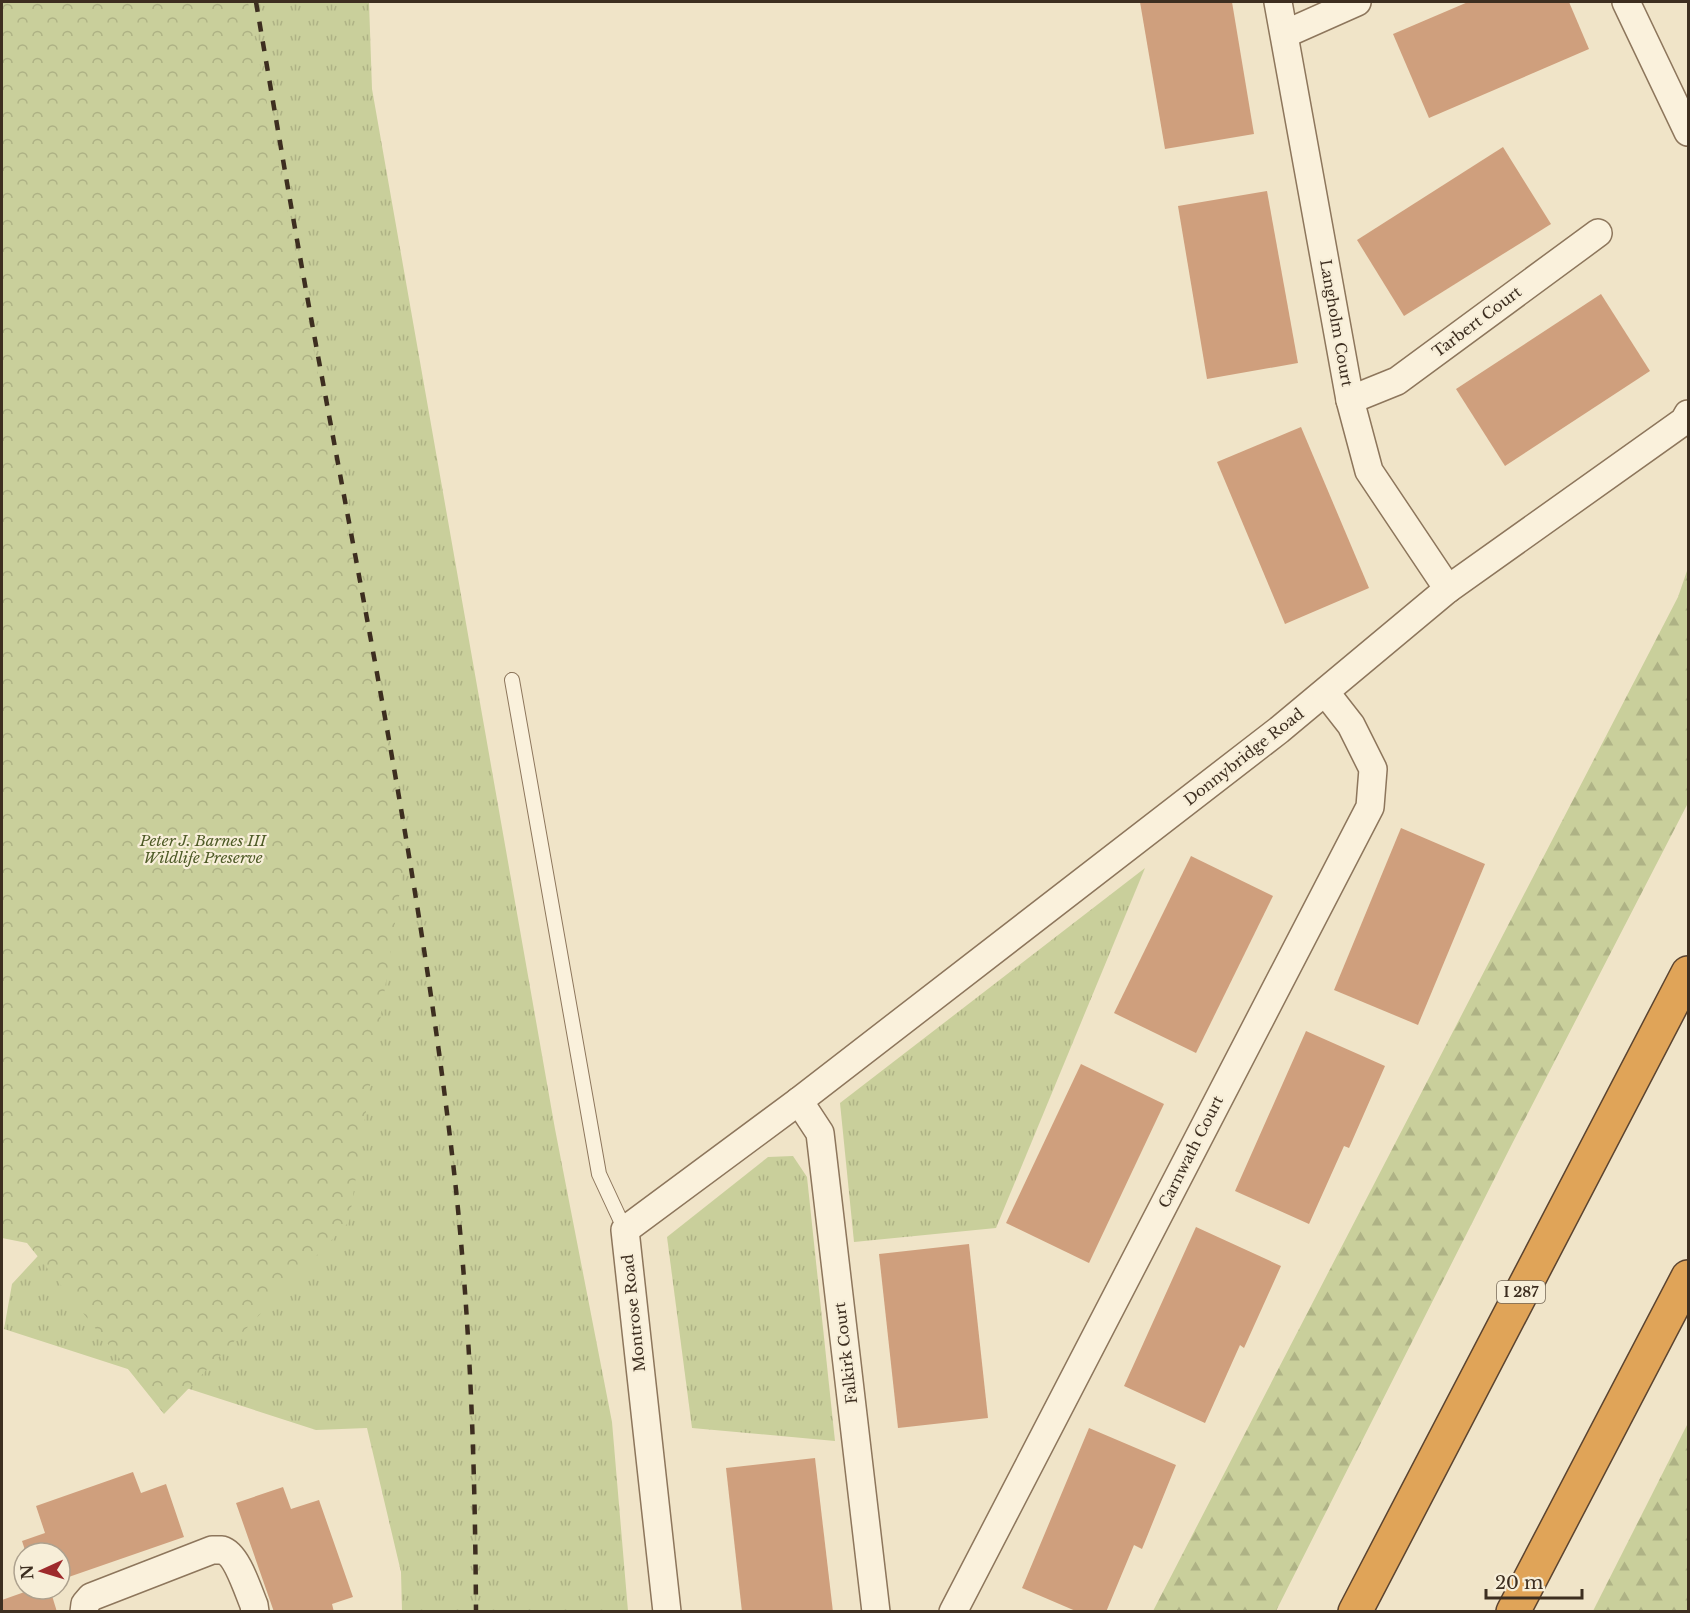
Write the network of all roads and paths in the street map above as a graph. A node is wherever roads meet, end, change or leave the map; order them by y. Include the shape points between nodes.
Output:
1 (1278, 2) edge
2 (1357, 2) edge
3 (1626, 2) edge
4 (1285, 34) junction
5 (1687, 121) edge
6 (1598, 233) dead end
7 (1350, 400) junction
8 (1689, 414) edge
9 (1448, 589) junction
10 (512, 680) dead end
11 (1326, 693) junction
12 (1689, 973) edge
13 (799, 1101) junction
14 (625, 1230) junction
15 (1689, 1277) edge
16 (84, 1611) edge
17 (255, 1611) edge
18 (667, 1611) edge
19 (876, 1611) edge
20 (953, 1611) edge
21 (1355, 1611) edge
22 (1513, 1611) edge

1 - 4 street, Langholm Court
2 - 4 street
3 - 5 street
4 - 7 street, Langholm Court
6 - 7 street, Tarbert Court via 1397,381
7 - 9 street, Langholm Court via 1369,471
8 - 9 street, Donnybridge Road
9 - 11 street, Donnybridge Road
10 - 14 lane via 598,1174
11 - 13 street, Donnybridge Road
11 - 20 street, Carnwath Court via 1351,725 1373,770 1370,807
12 - 21 highway, I 287
13 - 14 street
13 - 19 street, Falkirk Court via 819,1133
14 - 18 street, Montrose Road
15 - 22 highway
16 - 17 street via 91,1597 212,1550 222,1550 238,1566

